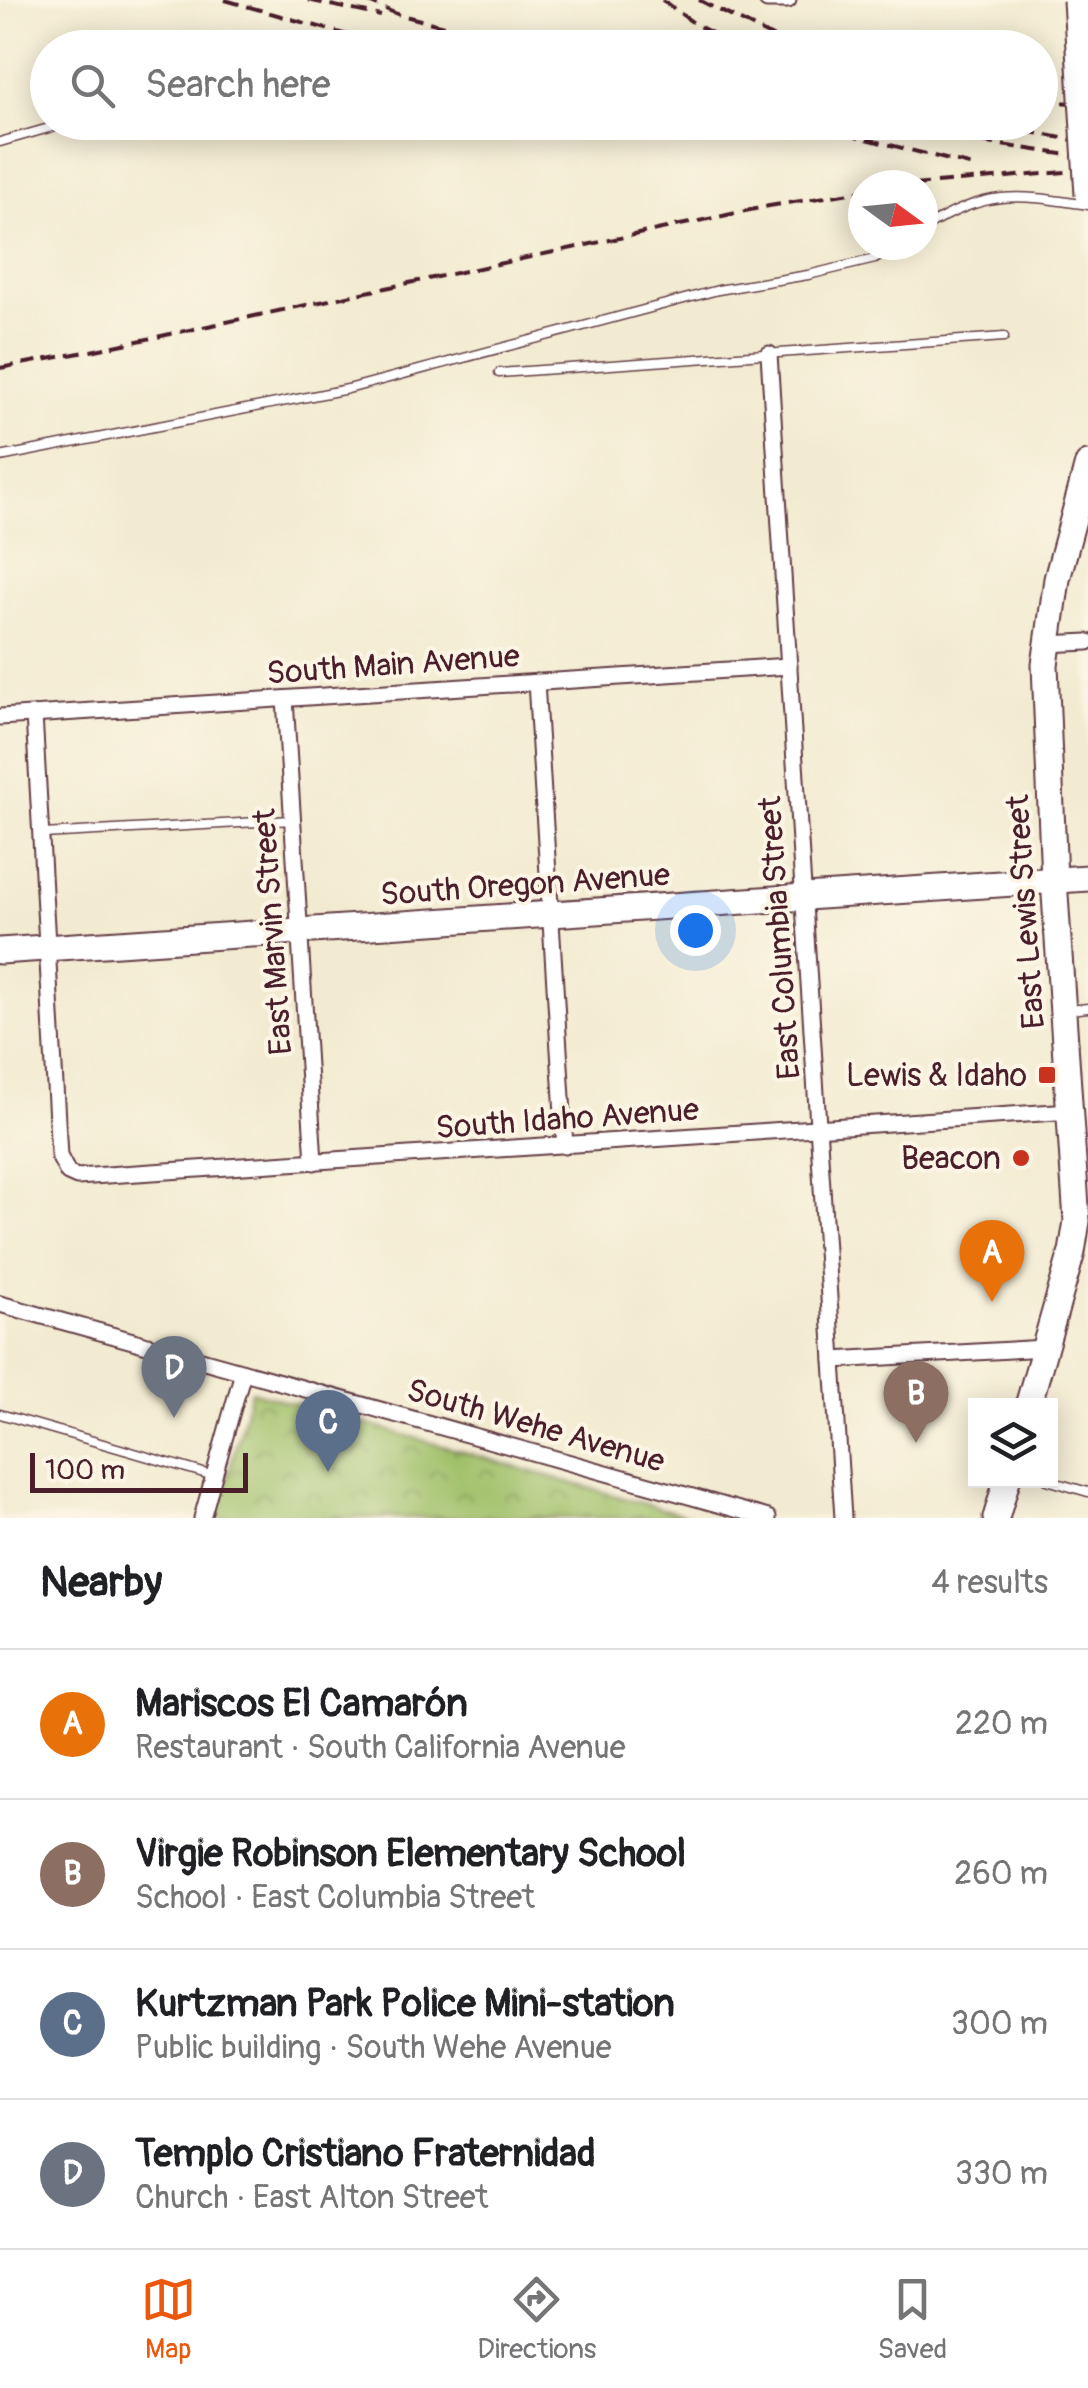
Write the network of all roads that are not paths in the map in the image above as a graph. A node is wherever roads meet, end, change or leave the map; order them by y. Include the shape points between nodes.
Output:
1 (767, 0) edge
2 (788, 0) edge
3 (1076, 0) edge
4 (30, 133) edge
5 (0, 142) edge
6 (1088, 195) edge
7 (1088, 204) edge
8 (938, 220) edge
9 (871, 260) edge
10 (1004, 338) dead end
11 (769, 354) junction
12 (500, 373) dead end
13 (0, 457) edge
14 (1088, 464) edge
15 (1088, 642) edge
16 (1047, 644) junction
17 (789, 666) junction
18 (536, 682) junction
19 (285, 698) junction
20 (34, 715) junction
21 (0, 717) edge
22 (293, 820) junction
23 (40, 834) junction
24 (1088, 878) edge
25 (1054, 880) junction
26 (804, 896) junction
27 (550, 916) junction
28 (300, 931) junction
29 (47, 948) junction
30 (0, 951) edge
31 (1076, 1009) edge
32 (1072, 1111) junction
33 (818, 1129) junction
34 (564, 1146) junction
35 (314, 1162) junction
36 (1081, 1164) edge
37 (0, 1304) edge
38 (1045, 1348) junction
39 (833, 1360) junction
40 (243, 1372) junction
41 (1030, 1398) edge
42 (0, 1414) edge
43 (214, 1476) junction
44 (1058, 1483) edge
45 (1004, 1488) edge
46 (1088, 1492) edge
47 (202, 1518) edge
48 (768, 1518) edge
49 (843, 1518) edge
50 (996, 1518) edge

1 - 2 street
3 - 6 main road, bridge
4 - 5 lane
7 - 8 lane via 993,197
9 - 13 lane via 718,290 348,389
10 - 11 lane
11 - 12 lane
11 - 17 street, East Columbia Street
14 - 16 main road, East Lewis Street
15 - 16 street
16 - 25 main road, East Lewis Street
17 - 18 street, South Main Avenue
17 - 26 street, East Columbia Street
18 - 19 street, South Main Avenue
18 - 27 street
19 - 20 street, South Main Avenue
19 - 22 street, East Marvin Street
20 - 21 street, South Main Avenue
20 - 23 street
22 - 23 lane
22 - 28 street, East Marvin Street
23 - 29 street
24 - 25 main road, South Oregon Avenue
25 - 26 main road, South Oregon Avenue
25 - 31 main road, East Lewis Street
26 - 27 main road, South Oregon Avenue
26 - 33 street, East Columbia Street
27 - 28 main road, South Oregon Avenue
27 - 34 street
28 - 29 main road, South Oregon Avenue
28 - 35 street, East Marvin Street
29 - 30 main road, South Oregon Avenue
29 - 35 street, South Idaho Avenue via 59,1156 68,1173
31 - 32 main road, East Lewis Street
32 - 33 street, South Idaho Avenue
32 - 36 main road, East Lewis Street
33 - 34 street, South Idaho Avenue
33 - 39 street, East Columbia Street
34 - 35 street, South Idaho Avenue
36 - 38 main road, East Lewis Street via 1075,1235
37 - 40 street, South Wehe Avenue
38 - 39 street
38 - 41 main road, East Lewis Street
39 - 49 street, East Columbia Street
40 - 43 street
40 - 48 street, South Wehe Avenue
42 - 43 lane
43 - 47 street
44 - 46 lane
45 - 50 main road

